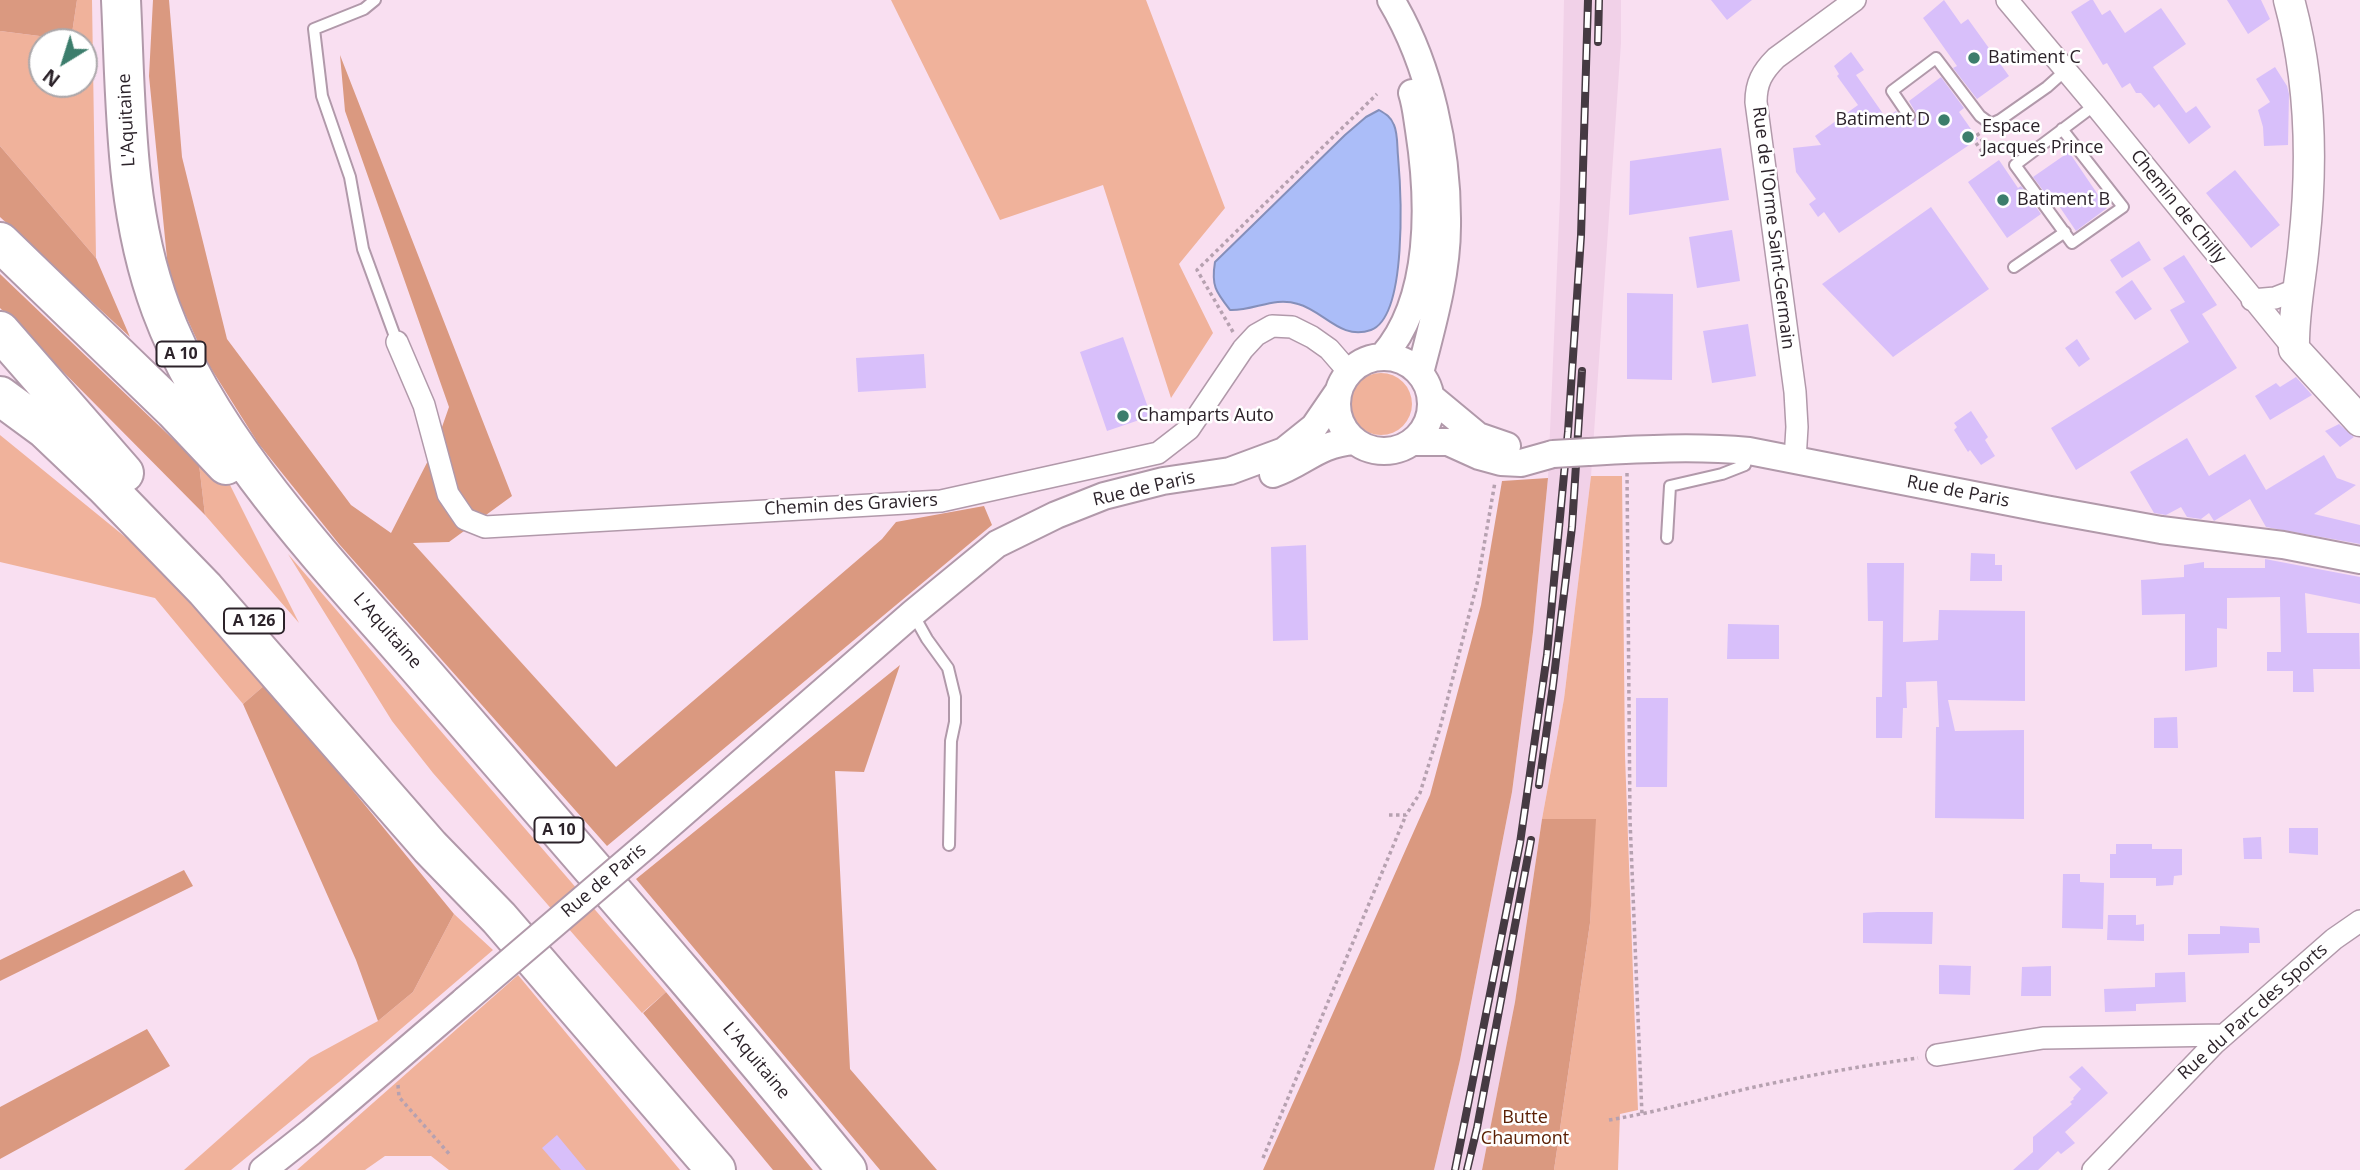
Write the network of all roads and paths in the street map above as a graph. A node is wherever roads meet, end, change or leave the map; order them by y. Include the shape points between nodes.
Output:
1 (121, 0) edge
2 (376, 0) edge
3 (1376, 0) edge
4 (1391, 0) edge
5 (1855, 0) edge
6 (2007, 0) edge
7 (2289, 0) edge
8 (2066, 70) junction
9 (1377, 94) dead end
10 (2095, 105) junction
11 (1909, 116) dead end
12 (2062, 129) junction
13 (1982, 141) dead end
14 (1976, 143) dead end
15 (2065, 232) junction
16 (0, 242) edge
17 (2014, 267) dead end
18 (2298, 289) junction
19 (2252, 300) junction
20 (0, 331) edge
21 (397, 342) joint
22 (1243, 349) junction
23 (2294, 349) junction
24 (1383, 356) junction
25 (1420, 373) junction
26 (1343, 382) junction
27 (0, 396) edge
28 (1431, 397) junction
29 (2360, 421) edge
30 (1354, 441) junction
31 (1413, 442) junction
32 (1749, 451) junction
33 (1553, 454) junction
34 (1795, 460) junction
35 (1628, 471) dead end
36 (1496, 476) dead end
37 (296, 526) junction
38 (1667, 538) dead end
39 (2360, 561) edge
40 (943, 588) junction
41 (913, 613) junction
42 (1389, 815) dead end
43 (1406, 815) junction
44 (949, 845) dead end
45 (499, 918) junction
46 (2360, 921) edge
47 (2224, 1035) junction
48 (1937, 1055) joint
49 (397, 1059) junction
50 (1642, 1115) junction
51 (1609, 1120) dead end
52 (451, 1156) dead end
53 (1264, 1158) dead end
54 (263, 1170) edge
55 (716, 1170) edge
56 (847, 1170) edge
57 (2093, 1170) edge

1 - 37 highway, L'Aquitaine / A 10 via 127,155 143,255 161,311 216,419
2 - 21 lane via 314,29 322,96 350,177 363,249
3 - 24 street via 1413,98 1423,159 1426,225 1419,283 1400,334
4 - 25 street via 1406,25 1429,91 1443,152 1447,227 1439,290
5 - 34 street, Rue de l'Orme Saint-Germain via 1776,58 1756,90 1795,392
6 - 8 street, Chemin de Chilly
7 - 18 main road via 2300,41 2309,125 2309,182
8 - 10 street, Chemin de Chilly
8 - 11 lane via 1991,124 1936,58 1892,91
9 - 22 path via 1197,270
10 - 12 lane
10 - 19 street, Chemin de Chilly
12 - 15 lane via 2015,165
12 - 15 lane via 2123,207 2072,243
13 - 14 path via 1988,149 1983,153
15 - 17 lane
16 - 37 highway via 174,410 261,502
18 - 19 street
18 - 23 main road
19 - 23 street, Chemin de Chilly
20 - 45 highway, A 126 via 471,868
21 - 22 street, Chemin des Graviers via 424,405 447,494 465,519 485,527 941,501 1158,453 1189,429
22 - 26 street, Chemin des Graviers via 1272,326 1292,327 1329,349
23 - 29 main road
24 - 25 street via 1403,361
24 - 26 street via 1364,361
25 - 28 street
26 - 30 street via 1336,405 1339,419
26 - 40 street, Rue de Paris via 1314,428 1284,451 1230,471 1104,496 1056,515 997,544
27 - 45 highway via 45,429 106,486 205,589 430,847
28 - 31 street via 1424,429
28 - 33 street, Rue de Paris via 1478,436
30 - 31 street via 1381,451
30 - 40 street, Rue de Paris via 1335,442 1287,470 1231,488 1114,511 1060,530
31 - 33 street, Rue de Paris via 1448,442 1501,462 1521,463
32 - 33 street, Rue de Paris, bridge via 1675,448
32 - 34 street, Rue de Paris
32 - 38 lane via 1745,465 1670,486
34 - 39 street, Rue de Paris via 2148,528 2283,545
35 - 50 path via 1630,820
36 - 43 path via 1478,580 1440,728 1420,793
37 - 56 highway, L'Aquitaine / A 10
40 - 41 street, Rue de Paris
41 - 44 lane via 948,668 955,697
41 - 49 street, Rue de Paris, bridge
42 - 43 path
43 - 53 path
45 - 55 highway
46 - 47 street, Rue du Parc des Sports
47 - 48 street via 2043,1038
47 - 57 street, Rue du Parc des Sports
48 - 50 path via 1840,1069
49 - 52 path via 399,1097
49 - 54 street, Rue de Paris
50 - 51 path

